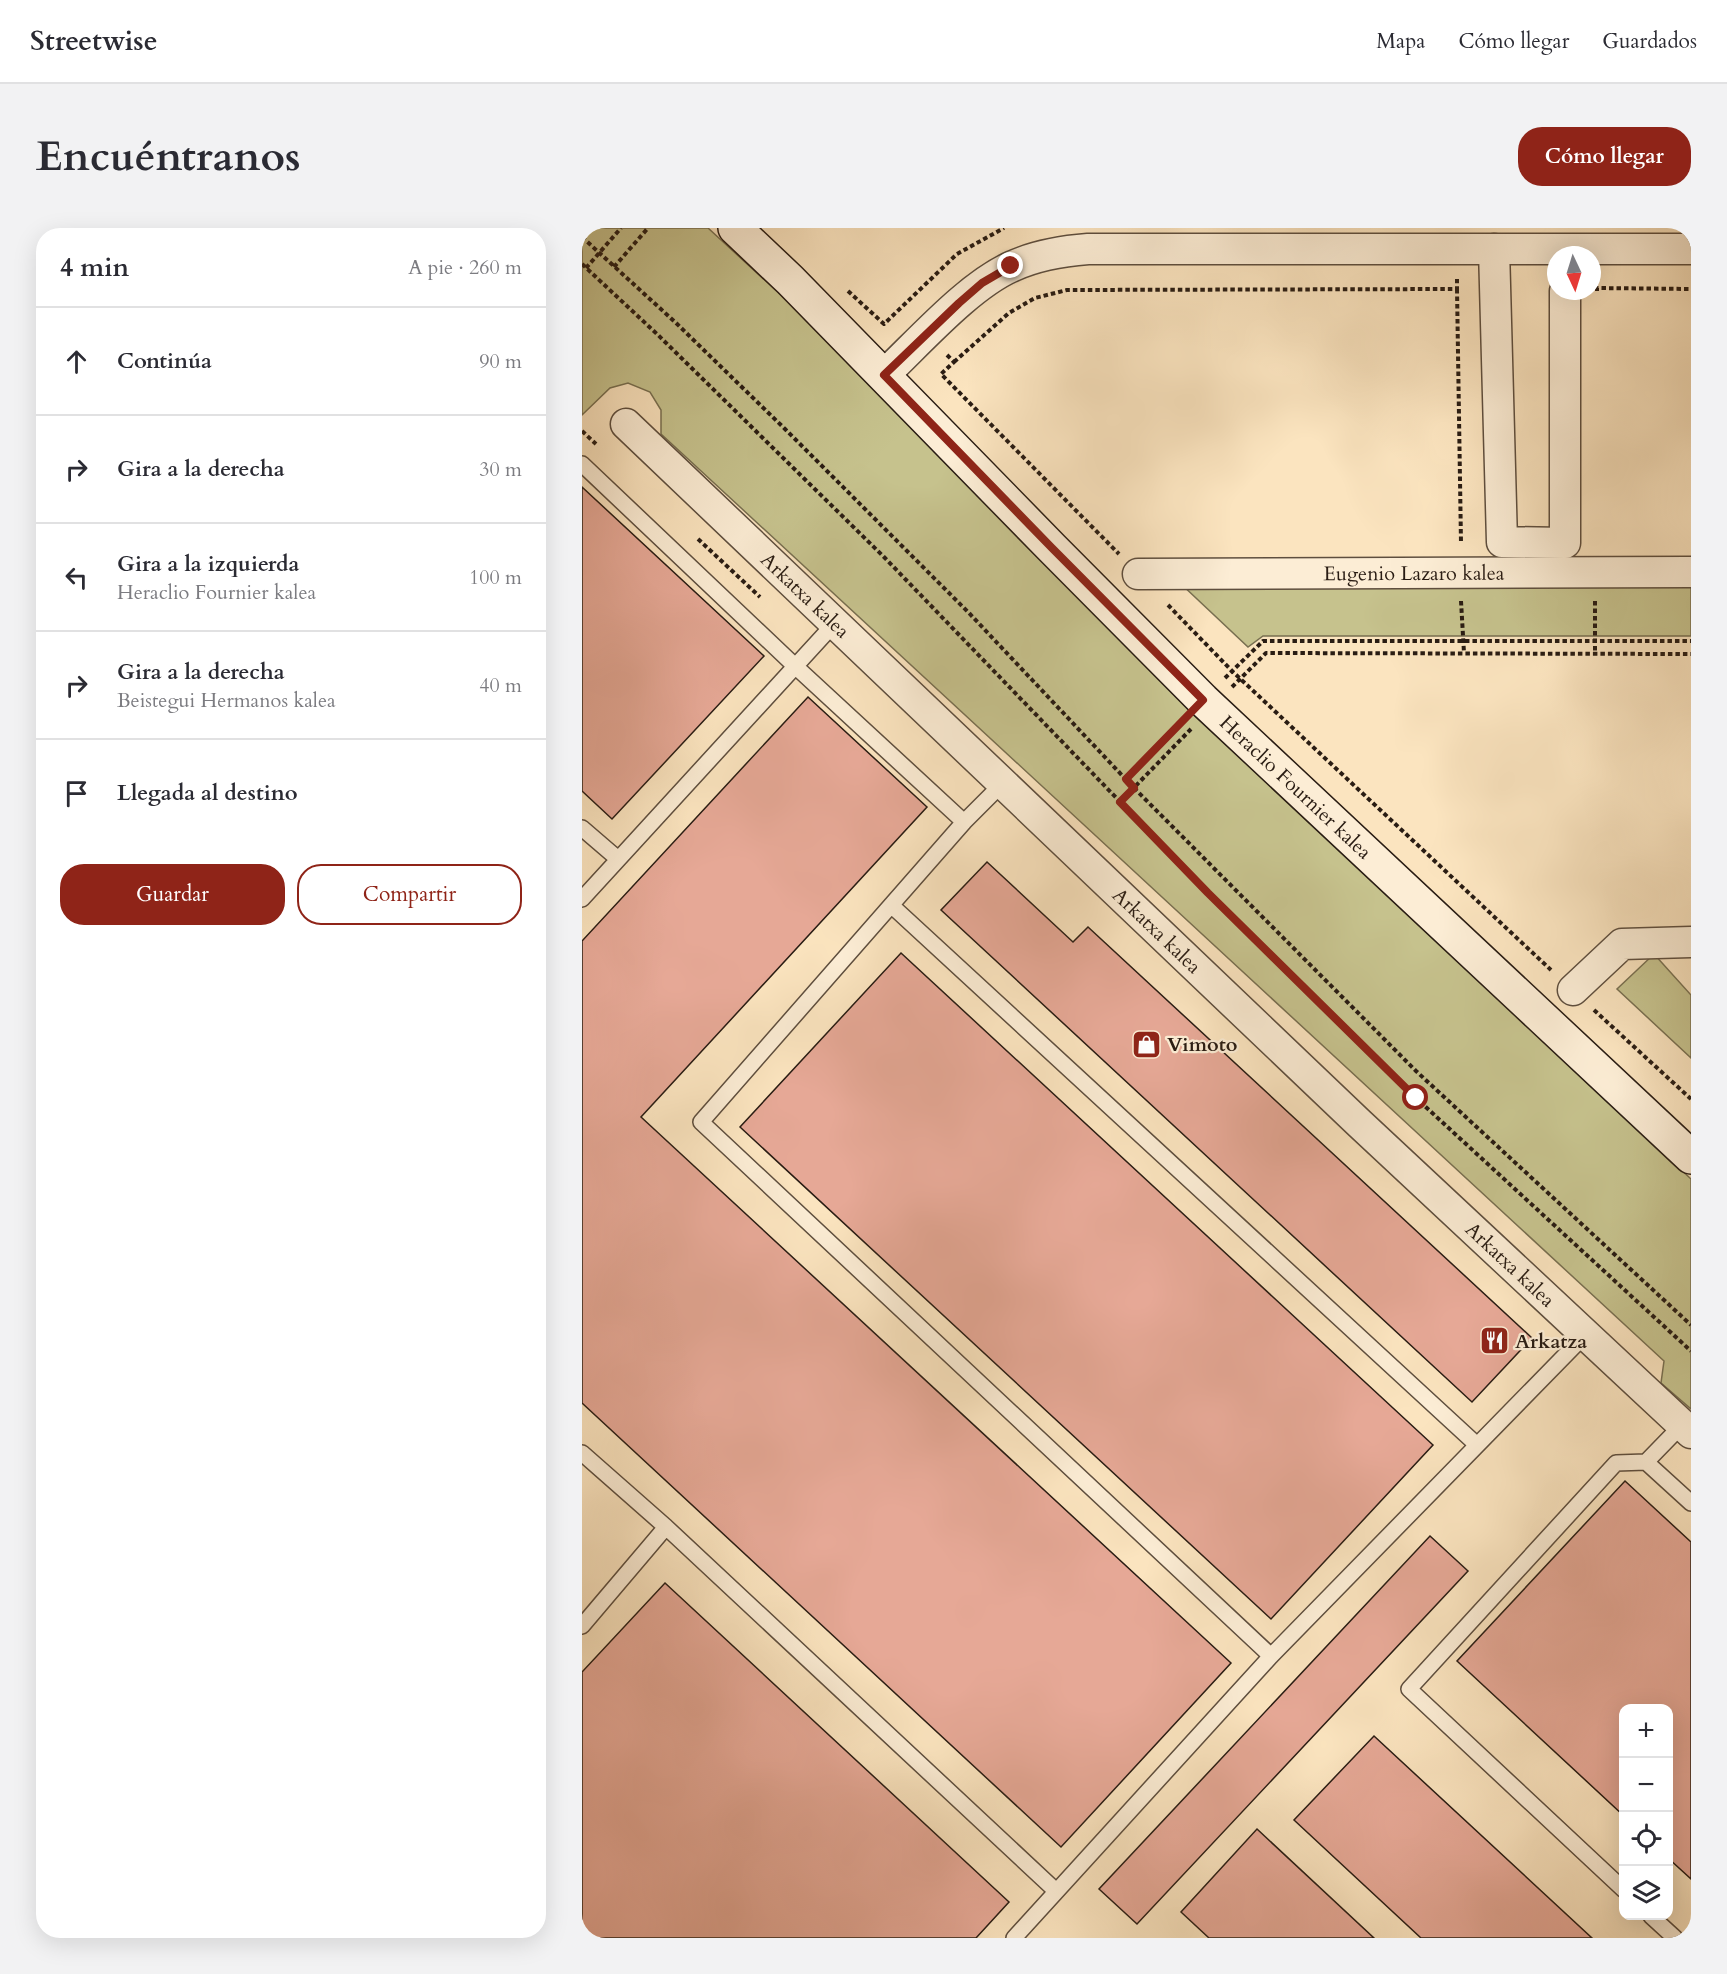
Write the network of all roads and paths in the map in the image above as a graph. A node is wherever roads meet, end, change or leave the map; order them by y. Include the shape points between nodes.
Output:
1 (621, 228) edge
2 (648, 228) edge
3 (735, 228) edge
4 (1004, 228) edge
5 (582, 237) edge
6 (1564, 244) edge
7 (1456, 249) junction
8 (1494, 249) junction
9 (1691, 249) edge
10 (599, 253) junction
11 (584, 266) edge
12 (614, 267) junction
13 (840, 284) dead end
14 (1601, 288) edge
15 (1457, 289) junction
16 (1691, 289) edge
17 (1565, 300) edge
18 (899, 309) junction
19 (926, 335) junction
20 (954, 362) junction
21 (884, 375) junction
22 (626, 424) dead end
23 (582, 464) edge
24 (1691, 572) edge
25 (1461, 573) junction
26 (1595, 573) junction
27 (1138, 574) junction
28 (834, 624) junction
29 (1595, 640) junction
30 (1691, 641) edge
31 (1462, 642) junction
32 (1464, 653) junction
33 (1691, 654) edge
34 (1595, 655) junction
35 (795, 666) junction
36 (1232, 670) junction
37 (1241, 678) junction
38 (1207, 704) junction
39 (1126, 779) junction
40 (1002, 784) junction
41 (1134, 788) junction
42 (1120, 802) junction
43 (964, 822) junction
44 (582, 828) edge
45 (618, 859) junction
46 (582, 899) edge
47 (891, 904) junction
48 (1691, 942) edge
49 (1573, 990) junction
50 (1691, 1099) edge
51 (1691, 1157) edge
52 (1691, 1325) edge
53 (1585, 1335) junction
54 (1691, 1351) edge
55 (1686, 1429) edge
56 (1477, 1445) junction
57 (582, 1454) edge
58 (1646, 1462) junction
59 (1691, 1503) edge
60 (666, 1527) junction
61 (582, 1626) edge
62 (1271, 1656) junction
63 (1619, 1886) edge
64 (1056, 1891) junction
65 (1655, 1920) edge
66 (1014, 1938) edge
67 (1675, 1938) edge

1 - 10 path
2 - 12 path
3 - 21 main road, Heraclio Fournier kalea
4 - 18 path via 957,254
5 - 10 path
6 - 8 street
6 - 9 street
7 - 8 street
7 - 15 path
7 - 19 street via 1055,252 1011,266 982,283
8 - 17 street via 1502,542 1565,543
10 - 11 path
10 - 12 path
11 - 42 path via 884,557
12 - 39 path via 785,429 952,596
13 - 18 path via 884,324
14 - 16 path
15 - 20 path via 1066,290 1035,298 1009,312
15 - 25 path
18 - 19 path
19 - 20 path
19 - 21 street
20 - 27 path via 941,374
21 - 38 main road, Heraclio Fournier kalea
22 - 28 street, Arkatxa kalea
23 - 35 lane
24 - 26 street, Eugenio Lazaro kalea
25 - 26 street, Eugenio Lazaro kalea
25 - 27 street, Eugenio Lazaro kalea
25 - 31 path
26 - 29 path
27 - 36 path
28 - 35 lane
28 - 40 street, Arkatxa kalea
29 - 30 path
29 - 31 path
29 - 34 path
31 - 32 path
31 - 36 path via 1263,641
32 - 34 path
32 - 37 path via 1266,653
33 - 34 path
35 - 43 lane
35 - 45 lane
36 - 37 path
36 - 38 path
37 - 38 path
37 - 49 path
38 - 39 path
38 - 41 path
38 - 51 main road, Heraclio Fournier kalea
39 - 41 path
40 - 43 lane
40 - 53 street, Arkatxa kalea
41 - 42 path
41 - 52 path via 1416,1071
42 - 54 path via 1416,1098
43 - 47 lane
44 - 45 lane
45 - 46 lane
47 - 56 lane
47 - 62 lane via 700,1122
48 - 49 street via 1622,944
49 - 50 path
53 - 55 street, Arkatxa kalea
53 - 56 lane
55 - 58 lane
56 - 62 lane
57 - 60 lane
58 - 59 lane
58 - 63 lane via 1617,1463 1409,1689
60 - 61 lane
60 - 64 lane
62 - 64 lane
64 - 66 lane
65 - 67 lane

